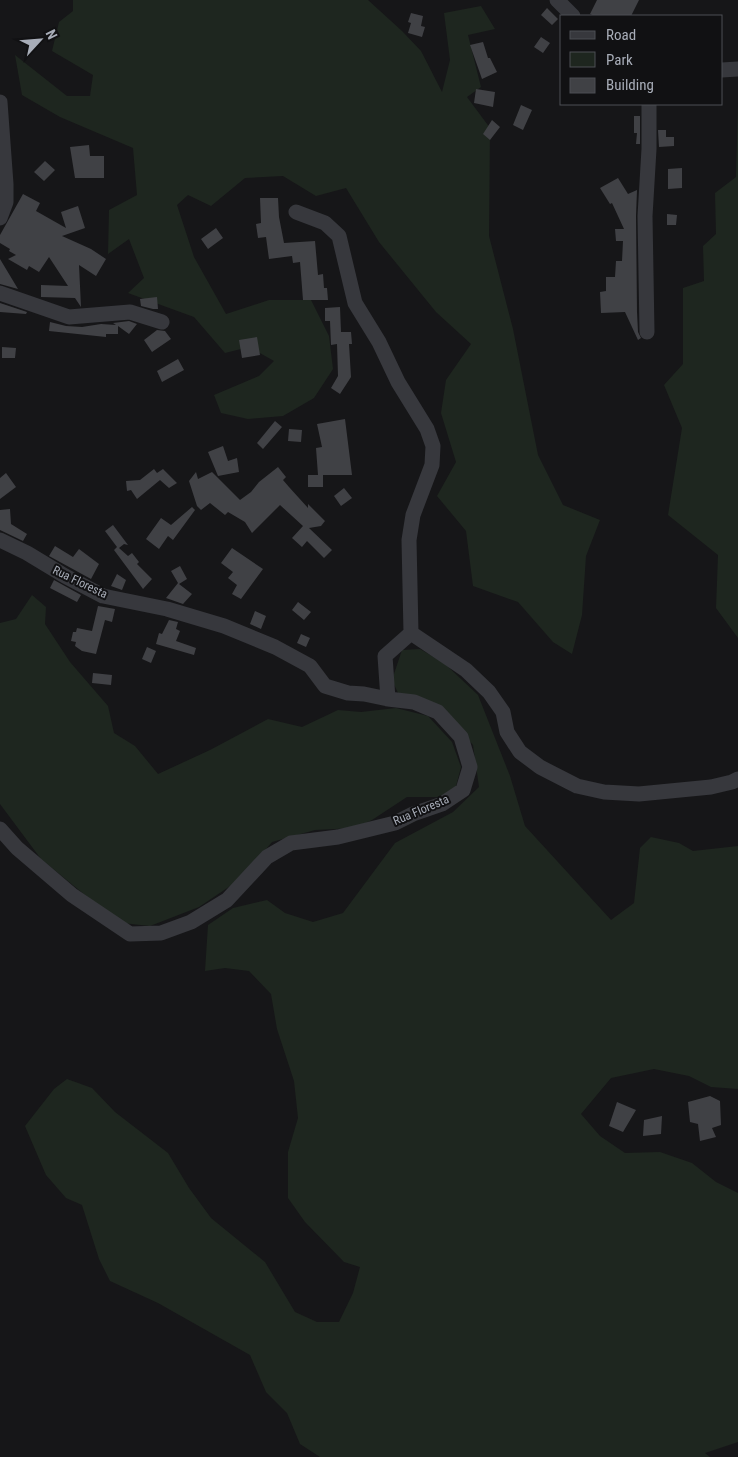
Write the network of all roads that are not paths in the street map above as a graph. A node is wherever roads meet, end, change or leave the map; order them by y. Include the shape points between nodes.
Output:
1 (557, 0) edge
2 (572, 15) edge
3 (738, 69) edge
4 (723, 70) edge
5 (0, 102) edge
6 (649, 105) edge
7 (296, 212) dead end
8 (0, 218) edge
9 (0, 293) edge
10 (162, 322) dead end
11 (646, 332) dead end
12 (0, 540) edge
13 (411, 633) junction
14 (388, 700) junction
15 (738, 779) edge
16 (0, 829) edge

1 - 2 street
3 - 4 street
5 - 8 street via 6,184 6,202
6 - 11 street via 645,216
7 - 13 street via 325,223 338,236 355,303 427,429 433,446 432,465 413,515 409,540
9 - 10 street via 70,317 130,312
12 - 14 street, Rua Floresta via 102,596 167,609 224,626 310,666 324,686
13 - 14 street via 385,656
13 - 15 street via 466,670 489,692 503,712 507,732 520,752 540,767 577,786 639,794 710,787
14 - 16 street, Rua Floresta via 414,702 438,712 461,737 470,767 463,790 442,804 395,823 338,837 291,843 267,857 227,900 191,922 162,933 130,934 72,895 17,848

